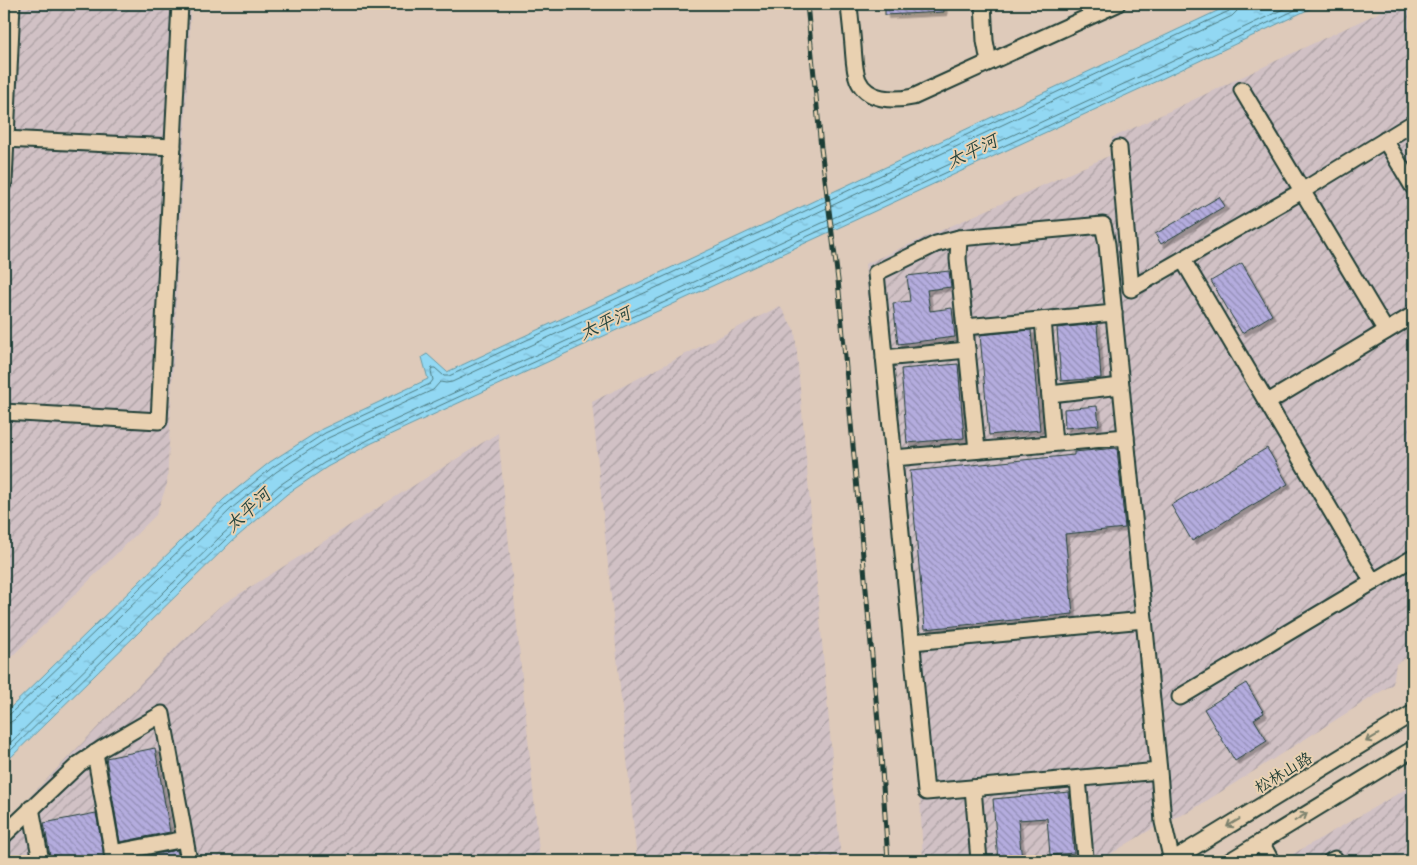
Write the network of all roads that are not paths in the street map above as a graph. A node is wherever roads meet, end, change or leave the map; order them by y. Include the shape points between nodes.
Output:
1 (12, 4) edge
2 (180, 4) edge
3 (849, 4) edge
4 (983, 4) edge
5 (1117, 4) edge
6 (989, 62) junction
7 (1242, 90) dead end
8 (1413, 123) edge
9 (5, 139) edge
10 (1385, 140) junction
11 (173, 147) junction
12 (1119, 148) dead end
13 (4, 182) edge
14 (1413, 187) edge
15 (1302, 191) junction
16 (959, 238) junction
17 (1183, 260) junction
18 (1114, 313) junction
19 (1413, 315) edge
20 (1043, 320) junction
21 (965, 327) junction
22 (1386, 331) junction
23 (967, 350) junction
24 (884, 358) junction
25 (1121, 386) junction
26 (1050, 394) junction
27 (1268, 402) junction
28 (4, 412) edge
29 (1126, 437) junction
30 (1054, 443) junction
31 (977, 450) junction
32 (894, 458) junction
33 (1413, 558) edge
34 (1373, 582) junction
35 (1144, 620) junction
36 (912, 642) junction
37 (1180, 697) dead end
38 (1413, 712) edge
39 (1413, 749) edge
40 (95, 753) junction
41 (1159, 771) junction
42 (1078, 778) junction
43 (973, 788) junction
44 (31, 808) junction
45 (4, 835) edge
46 (185, 839) junction
47 (1261, 842) junction
48 (113, 857) edge
49 (41, 861) edge
50 (189, 861) edge
51 (979, 861) edge
52 (1083, 861) edge
53 (1171, 861) edge
54 (1230, 861) edge
55 (1271, 861) edge
56 (1331, 861) edge
57 (1336, 861) edge

1 - 9 street
2 - 11 street
3 - 6 street via 855,67 859,82 869,93 900,100 913,97
4 - 6 street
5 - 6 street
7 - 15 street
8 - 10 street
9 - 11 street
9 - 13 street
10 - 14 street
10 - 15 street
11 - 28 street via 159,421
12 - 17 street via 1131,290
15 - 17 street
15 - 22 street
16 - 18 street via 1103,225
16 - 21 street
16 - 24 street via 936,244 876,273
17 - 27 street
18 - 20 street
18 - 25 street
19 - 22 street
20 - 21 street
20 - 26 street
21 - 23 street
22 - 27 street
23 - 24 street
23 - 31 street
24 - 32 street
25 - 26 street
25 - 29 street
26 - 30 street
27 - 34 street
29 - 30 street
29 - 35 street
30 - 31 street
31 - 32 street
32 - 36 street
33 - 34 street
34 - 37 street
35 - 36 street
35 - 41 street
36 - 43 street via 926,792
38 -> 53 street, 松林山路
47 -> 39 street
40 - 44 street
40 - 46 street via 162,714
40 - 48 street
41 - 42 street
41 - 53 street via 1163,822
42 - 43 street
42 - 52 street
43 - 51 street
44 - 45 street
44 - 49 street
46 - 48 street
46 - 50 street
47 - 54 street
47 - 55 street
56 - 57 street

